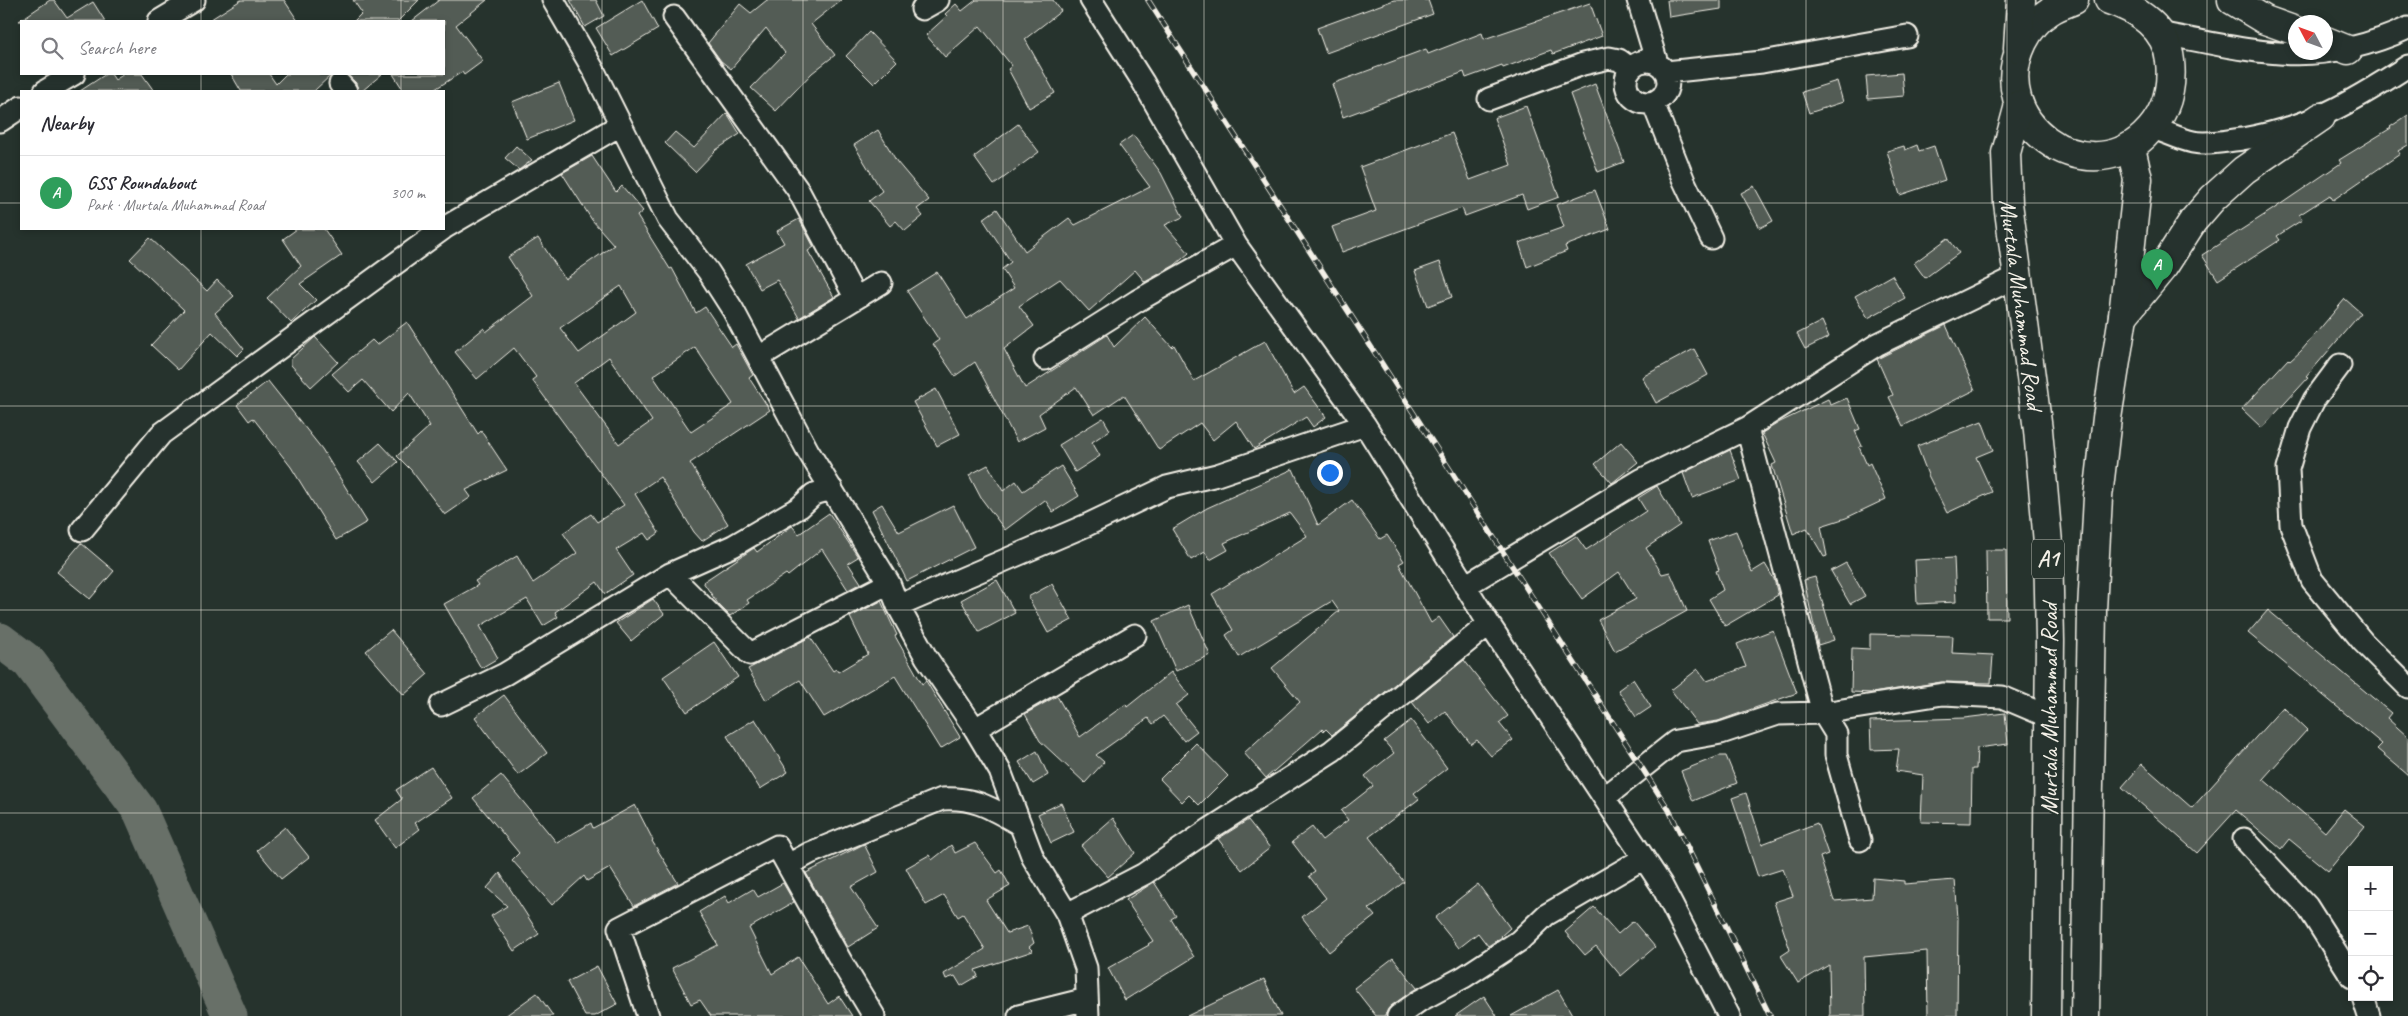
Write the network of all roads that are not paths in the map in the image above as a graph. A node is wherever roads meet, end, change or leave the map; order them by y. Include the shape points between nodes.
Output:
1 (194, 0) edge
2 (553, 0) edge
3 (1091, 0) edge
4 (1638, 0) edge
5 (2021, 0) edge
6 (2074, 0) edge
7 (2109, 0) edge
8 (2232, 0) edge
9 (674, 17) dead end
10 (2154, 19) edge
11 (161, 20) edge
12 (2288, 28) edge
13 (2408, 28) edge
14 (1908, 36) dead end
15 (2337, 46) edge
16 (2017, 55) junction
17 (2408, 66) edge
18 (1630, 68) junction
19 (1661, 68) junction
20 (72, 75) edge
21 (47, 90) edge
22 (1489, 99) dead end
23 (1653, 102) junction
24 (2019, 105) junction
25 (20, 108) edge
26 (2321, 117) junction
27 (0, 121) edge
28 (620, 125) junction
29 (2153, 128) junction
30 (2132, 148) junction
31 (445, 227) edge
32 (441, 230) edge
33 (1711, 238) dead end
34 (1236, 245) junction
35 (2018, 276) junction
36 (882, 282) dead end
37 (855, 297) junction
38 (2123, 316) junction
39 (759, 357) junction
40 (1045, 359) dead end
41 (2340, 365) dead end
42 (1365, 425) junction
43 (1747, 428) junction
44 (832, 488) junction
45 (82, 530) dead end
46 (670, 574) junction
47 (889, 583) junction
48 (1465, 586) junction
49 (898, 606) junction
50 (1490, 624) junction
51 (1135, 635) dead end
52 (2408, 687) edge
53 (441, 705) dead end
54 (1823, 713) junction
55 (2050, 718) junction
56 (975, 729) junction
57 (1604, 798) junction
58 (1019, 824) junction
59 (2244, 839) dead end
60 (1860, 840) dead end
61 (1644, 858) junction
62 (788, 865) junction
63 (1067, 914) junction
64 (2348, 970) edge
65 (2364, 1001) edge
66 (1088, 1008) edge
67 (648, 1016) edge
68 (874, 1016) edge
69 (1019, 1016) edge
70 (1398, 1016) edge
71 (1729, 1016) edge
72 (2046, 1016) edge
73 (2084, 1016) edge
74 (2368, 1016) edge

1 - 11 street
2 - 28 street
3 - 34 street via 1143,82
4 - 19 street
5 - 16 highway
6 - 16 highway via 2050,11 2030,30
7 - 10 highway via 2130,6
8 - 12 highway via 2265,20
9 - 37 street via 798,190
10 - 15 street via 2282,55 2315,54
10 - 29 highway via 2169,56 2172,81 2166,106
13 - 15 street via 2379,42
14 - 19 street via 1762,62
16 - 24 highway via 2014,80
17 - 26 street
18 - 19 street via 1648,60
18 - 22 street via 1609,58 1583,64
18 - 23 street via 1625,85 1628,94 1644,103
19 - 23 street via 1668,82 1661,98
20 - 21 street
23 - 33 street
24 - 30 highway via 2032,127 2051,144 2075,154 2100,155
24 - 35 highway, Murtala Muhammad Road / A1 via 2006,153 2008,203
25 - 27 street
26 - 29 street via 2290,128 2228,141 2193,142
26 - 38 highway via 2244,170 2213,198
28 - 31 street
28 - 39 street via 668,219 728,302
29 - 30 highway
30 - 38 highway, Murtala Muhammad Road / A1 via 2138,179
32 - 45 street via 161,434
34 - 40 street
34 - 42 street
35 - 43 street via 1878,344
35 - 55 highway, Murtala Muhammad Road / A1 via 2038,430 2048,543
36 - 37 street
37 - 39 street
38 - 73 highway, Murtala Muhammad Road / A1 via 2098,497 2089,734
39 - 44 street via 808,451
41 - 52 street via 2314,400 2300,428 2288,469 2291,525 2312,580 2363,642
42 - 48 street
42 - 49 street via 1217,475 1167,487
43 - 48 street via 1641,480
43 - 54 street
44 - 46 street via 814,494 800,507 733,546
44 - 47 street
46 - 47 street via 750,654
46 - 53 street via 521,665
47 - 49 street
48 - 50 street
49 - 56 street via 926,657
50 - 57 street
50 - 63 street via 1332,751 1144,874
51 - 56 street
54 - 55 street via 1943,694 2002,697
54 - 57 street via 1778,714 1721,733 1676,741
54 - 60 street via 1836,734 1836,755
55 - 72 highway, Murtala Muhammad Road / A1
56 - 58 street via 1000,770
57 - 61 street
58 - 62 street via 982,803 961,798 942,799
58 - 63 street via 1033,858
59 - 64 street via 2307,906
61 - 70 street via 1546,915 1519,940
61 - 71 street via 1662,884
62 - 67 street via 777,846 619,928
62 - 68 street
63 - 66 street via 1086,968
65 - 74 street
66 - 69 street

